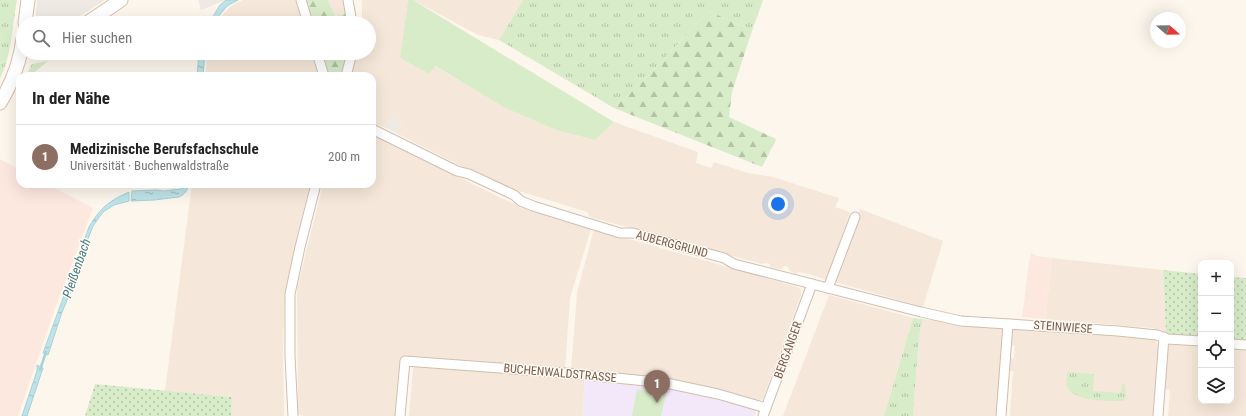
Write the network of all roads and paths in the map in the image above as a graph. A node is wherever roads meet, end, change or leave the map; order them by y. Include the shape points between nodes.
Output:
1 (28, 0) edge
2 (121, 0) edge
3 (301, 0) edge
4 (348, 0) edge
5 (26, 16) edge
6 (97, 16) edge
7 (306, 16) edge
8 (351, 16) edge
9 (20, 60) edge
10 (318, 60) edge
11 (350, 60) edge
12 (323, 72) edge
13 (347, 72) edge
14 (0, 103) edge
15 (376, 131) edge
16 (315, 188) edge
17 (855, 217) dead end
18 (812, 284) junction
19 (828, 288) junction
20 (962, 321) joint
21 (1008, 324) junction
22 (1164, 337) junction
23 (1198, 341) edge
24 (1234, 344) edge
25 (1246, 345) edge
26 (764, 412) edge
27 (293, 416) edge
28 (400, 416) edge
29 (1001, 416) edge
30 (1158, 416) edge

1 - 5 main road
2 - 6 main road
3 - 7 street
4 - 8 street
9 - 14 main road
10 - 12 street
11 - 13 street
15 - 18 street, AUBERGGRUND via 533,206 620,233 633,233 724,258 734,264
16 - 27 street via 290,294
17 - 19 street
18 - 19 street, AUBERGGRUND
18 - 26 street, BERGANGER
19 - 20 street, AUBERGGRUND
20 - 21 street, STEINWIESE
21 - 22 street, STEINWIESE via 1118,331
21 - 29 street
22 - 23 street, STEINWIESE
22 - 30 street
24 - 25 street
26 - 28 street, BUCHENWALDSTRASSE via 718,394 666,383 405,361

